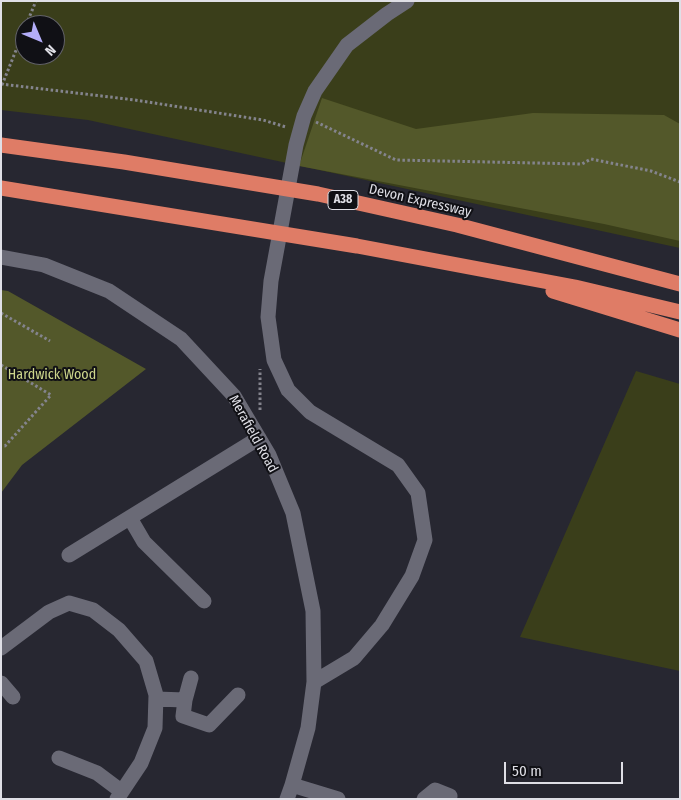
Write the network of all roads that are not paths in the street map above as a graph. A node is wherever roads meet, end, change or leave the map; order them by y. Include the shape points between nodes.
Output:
1 (407, 1) edge
2 (1, 145) edge
3 (1, 188) edge
4 (1, 257) edge
5 (482, 269) junction
6 (680, 284) edge
7 (680, 312) edge
8 (680, 330) edge
9 (259, 438) junction
10 (130, 518) junction
11 (69, 555) dead end
12 (204, 601) dead end
13 (1, 648) edge
14 (191, 678) dead end
15 (314, 682) junction
16 (1, 683) edge
17 (238, 695) dead end
18 (13, 697) dead end
19 (156, 699) junction
20 (185, 700) junction
21 (59, 758) dead end
22 (290, 792) edge
23 (119, 795) edge
24 (450, 796) dead end
25 (338, 799) edge
26 (424, 799) edge

1 - 15 street via 347,45 315,91 296,146 270,281 268,318 274,360 288,390 310,412 398,465 418,493 425,540 412,576 382,625 354,658
2 - 6 highway, Devon Expressway / A38 via 318,194 457,225
3 - 5 highway
4 - 9 street, Merafield Road via 44,265 110,291 182,339 234,396
5 - 7 highway via 575,286
5 - 8 highway
9 - 10 street
9 - 15 street, Merafield Road via 292,513 313,611
10 - 11 street
10 - 12 street via 144,542
13 - 19 street via 49,612 69,603 93,610 119,630 146,661
14 - 20 street
15 - 22 street, Merafield Road via 308,728
16 - 18 street
17 - 20 street via 210,725 183,716
19 - 20 street
19 - 23 street via 155,728 141,762
21 - 23 street via 97,773
22 - 25 street
24 - 26 street via 434,790

